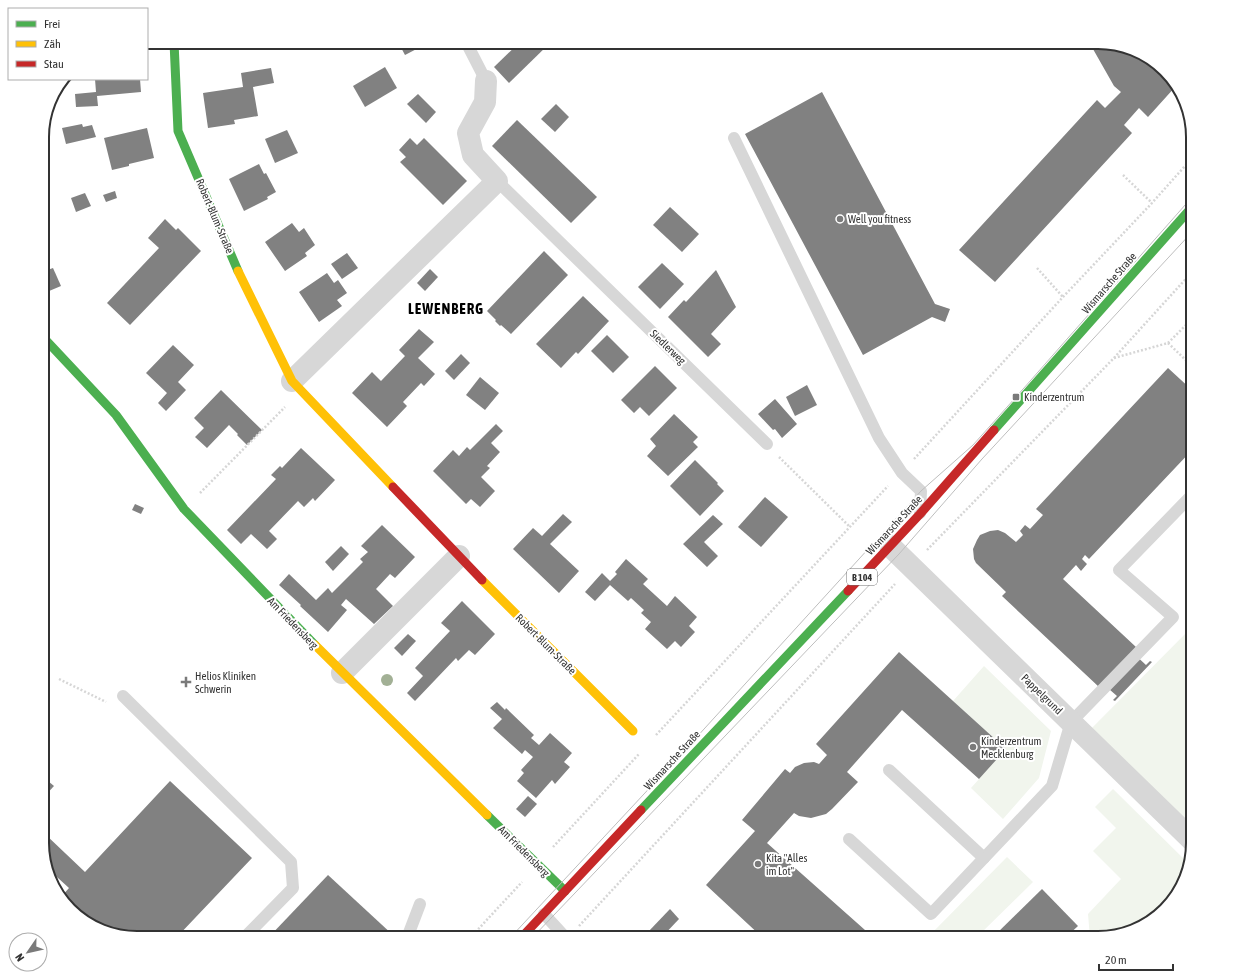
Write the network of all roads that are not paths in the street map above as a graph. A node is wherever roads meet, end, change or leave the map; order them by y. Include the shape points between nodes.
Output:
1 (174, 49) edge
2 (470, 49) edge
3 (486, 81) joint
4 (734, 138) dead end
5 (497, 181) junction
6 (1186, 214) edge
7 (49, 343) edge
8 (297, 386) junction
9 (767, 444) road end
10 (1186, 501) edge
11 (920, 514) junction
12 (890, 546) junction
13 (459, 556) junction
14 (342, 673) junction
15 (123, 696) dead end
16 (1071, 722) junction
17 (633, 731) dead end
18 (889, 770) dead end
19 (1186, 834) edge
20 (849, 838) dead end
21 (984, 858) junction
22 (566, 891) junction
23 (420, 904) dead end
24 (544, 914) junction
25 (251, 931) edge
26 (410, 931) edge
27 (528, 931) edge
28 (560, 931) edge

1 - 8 street, Robert-Blum-Straße via 178,131 231,256
2 - 3 lane, Siedlerweg
3 - 5 street, Siedlerweg via 485,102 468,133 473,155
4 - 11 lane via 879,438 902,473 920,491
5 - 8 street via 393,282
5 - 9 lane, Siedlerweg
6 - 11 street, Wismarsche Straße / B 104
7 - 14 street, Am Friedensberg via 116,415 198,525
8 - 13 street, Robert-Blum-Straße
10 - 16 lane via 1119,570 1173,617
11 - 12 street, Wismarsche Straße / B 104
12 - 16 street, Pappelgrund
12 - 22 street, Wismarsche Straße / B 104
13 - 14 street
13 - 17 street, Robert-Blum-Straße
14 - 22 street, Am Friedensberg
15 - 25 lane via 291,862 293,888
16 - 19 street, Pappelgrund
16 - 21 lane via 1052,786
18 - 21 lane
20 - 21 lane via 931,914
22 - 24 street, Wismarsche Straße / B 104
23 - 26 lane
24 - 27 street, Wismarsche Straße / B 104
24 - 28 lane

